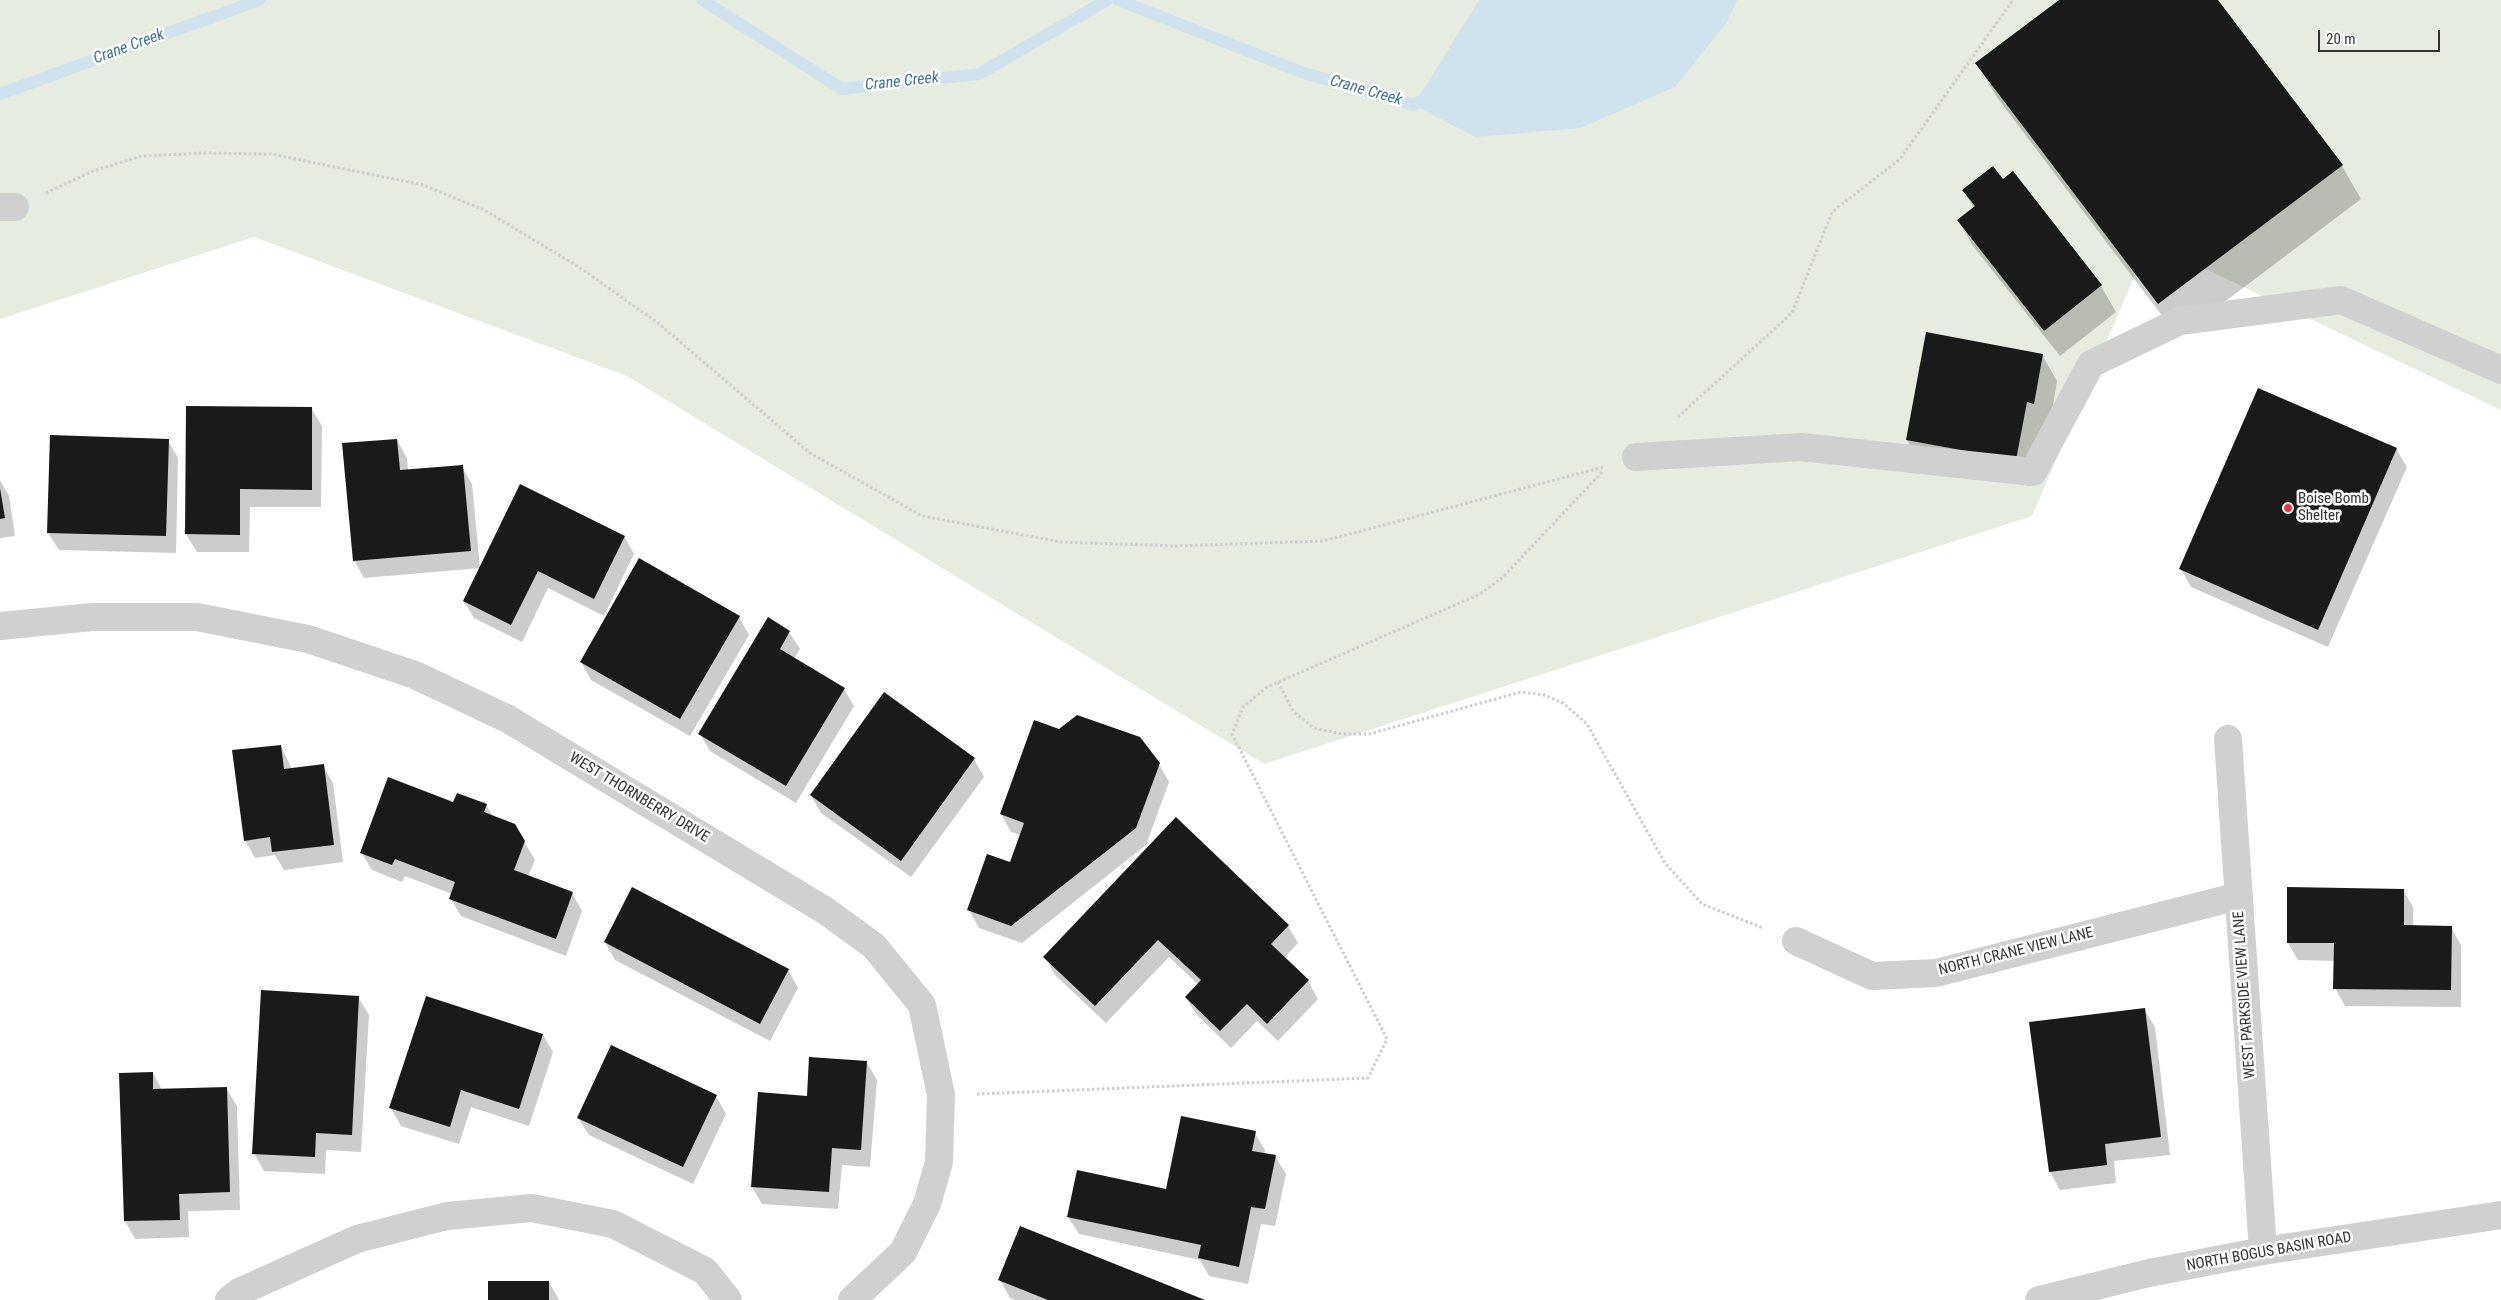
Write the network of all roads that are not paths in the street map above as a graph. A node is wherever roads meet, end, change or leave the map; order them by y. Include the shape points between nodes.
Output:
1 (2501, 370) edge
2 (1636, 457) dead end
3 (0, 626) edge
4 (2228, 740) dead end
5 (2239, 896) junction
6 (1796, 941) road end
7 (2501, 1215) edge
8 (2263, 1251) junction
9 (228, 1300) edge
10 (728, 1300) edge
11 (852, 1300) edge
12 (2039, 1300) edge

1 - 2 street via 2341,300 2180,321 2092,364 2033,472 1800,447
3 - 11 street, WEST THORNBERRY DRIVE via 92,617 197,617 317,642 415,675 508,718 826,911 874,946 922,1005 941,1095 938,1162 927,1204 904,1252
4 - 5 street, WEST PARKSIDE VIEW LANE
5 - 6 street, NORTH CRANE VIEW LANE via 1936,973 1872,976
5 - 8 street, WEST PARKSIDE VIEW LANE
7 - 8 street, NORTH BOGUS BASIN ROAD
8 - 12 street, NORTH BOGUS BASIN ROAD via 2149,1273
9 - 10 street via 239,1292 358,1239 447,1216 532,1208 614,1224 705,1271

